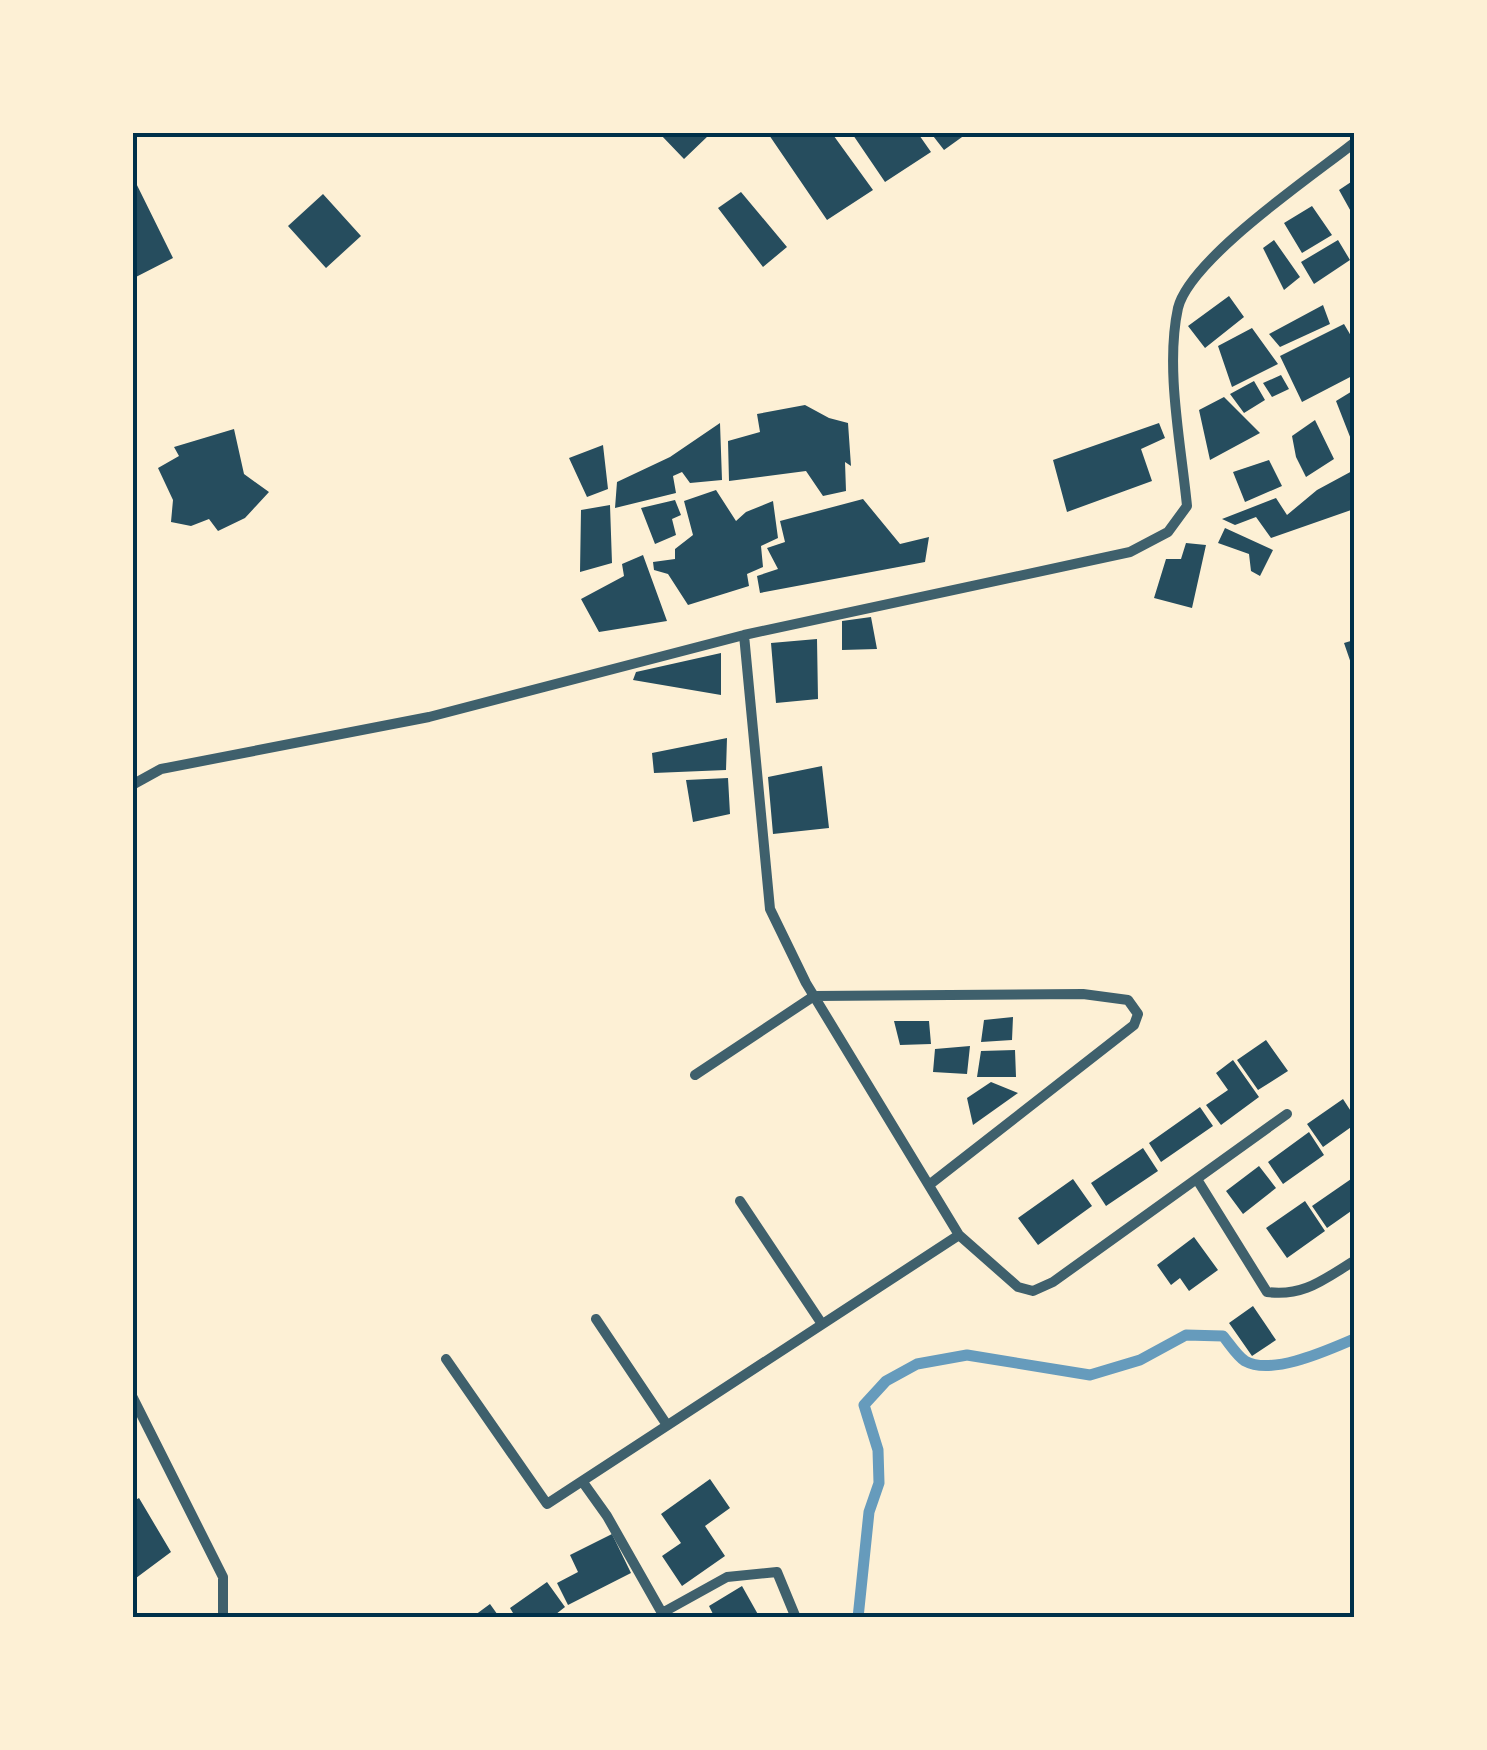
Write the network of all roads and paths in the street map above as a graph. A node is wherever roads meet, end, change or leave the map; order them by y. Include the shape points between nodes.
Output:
1 (1354, 143) edge
2 (744, 634) junction
3 (132, 785) edge
4 (814, 996) junction
5 (695, 1075) dead end
6 (1287, 1114) dead end
7 (1198, 1181) junction
8 (929, 1185) junction
9 (740, 1201) dead end
10 (959, 1235) junction
11 (1354, 1260) edge
12 (596, 1319) dead end
13 (822, 1324) junction
14 (446, 1359) dead end
15 (132, 1396) edge
16 (667, 1425) junction
17 (582, 1481) junction
18 (224, 1618) edge
19 (796, 1618) edge

1 - 2 street via 1214,253 1179,304 1173,352 1187,506 1168,532 1130,552
2 - 3 street via 429,717 161,769
2 - 4 street via 770,909
4 - 5 street
4 - 8 street
4 - 8 street via 1083,994 1128,1000 1138,1014 1134,1026
6 - 7 street
7 - 10 street via 1033,1291 1018,1287
7 - 11 street via 1267,1292 1290,1295
8 - 10 street
9 - 13 street
10 - 13 street
12 - 16 street
13 - 16 street
14 - 17 street via 547,1504
15 - 18 street via 224,1578
16 - 17 street
17 - 19 street via 662,1613 727,1577 777,1572

